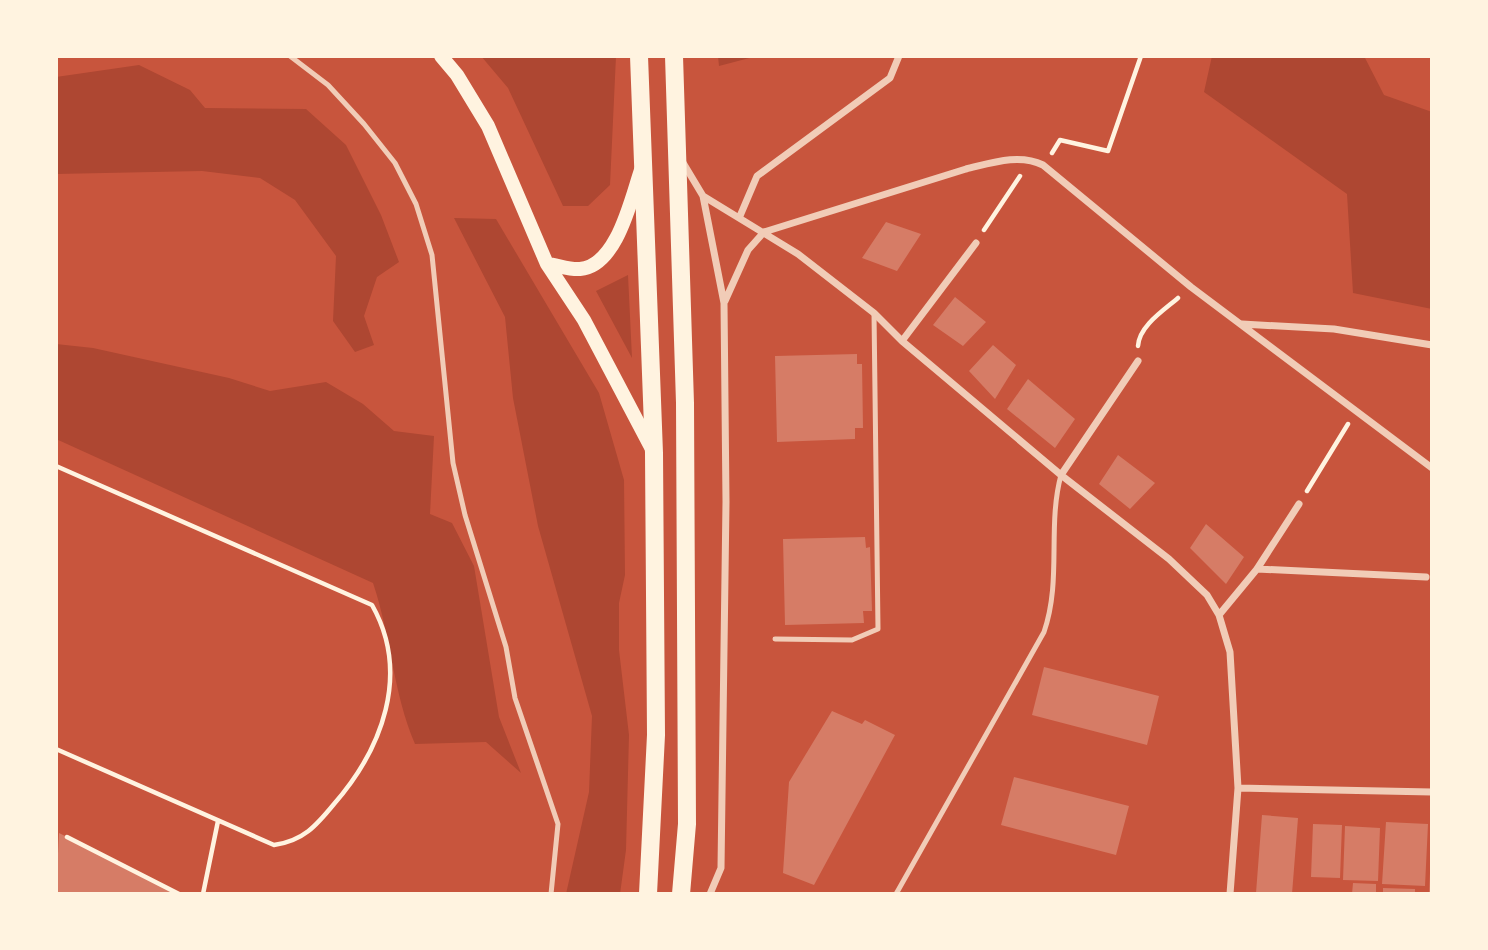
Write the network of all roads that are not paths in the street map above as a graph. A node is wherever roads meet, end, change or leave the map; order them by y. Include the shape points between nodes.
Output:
1 (290, 56) edge
2 (441, 56) edge
3 (639, 56) edge
4 (674, 56) edge
5 (899, 56) edge
6 (678, 152) junction
7 (643, 166) junction
8 (703, 196) junction
9 (740, 216) junction
10 (764, 232) junction
11 (976, 243) road end
12 (547, 264) junction
13 (724, 303) junction
14 (874, 313) junction
15 (1242, 324) junction
16 (902, 341) junction
17 (1432, 345) edge
18 (1138, 361) road end
19 (654, 453) junction
20 (1432, 468) edge
21 (1061, 475) junction
22 (1299, 504) road end
23 (1257, 569) junction
24 (1426, 577) dead end
25 (1219, 615) junction
26 (775, 639) dead end
27 (1238, 788) junction
28 (1432, 792) edge
29 (551, 894) edge
30 (648, 894) edge
31 (681, 894) edge
32 (710, 894) edge
33 (896, 894) edge
34 (1230, 894) edge

1 - 29 lane via 328,85 395,163 416,204 432,255 456,476 506,647 515,698 558,824
2 - 12 main road via 488,126
3 - 7 main road
4 - 6 main road
5 - 9 street via 890,78 757,176
6 - 8 street
6 - 31 main road via 687,726
7 - 12 main road via 615,244 602,259 581,269
7 - 19 main road
8 - 9 street
8 - 13 street
9 - 10 street
10 - 13 street via 748,250
10 - 14 street
10 - 15 street via 966,169 1000,160 1031,159
11 - 16 street
12 - 19 main road via 584,320
13 - 32 street via 721,868
14 - 16 street
14 - 26 lane via 877,629 852,640
15 - 17 street via 1334,328
15 - 20 street
16 - 21 street
18 - 21 street
19 - 30 main road via 656,735
21 - 25 street via 1169,559 1207,595
21 - 33 lane via 1054,523 1055,592 1044,632
22 - 23 street
23 - 24 street
23 - 25 street
25 - 27 street via 1230,652
27 - 28 street
27 - 34 street

